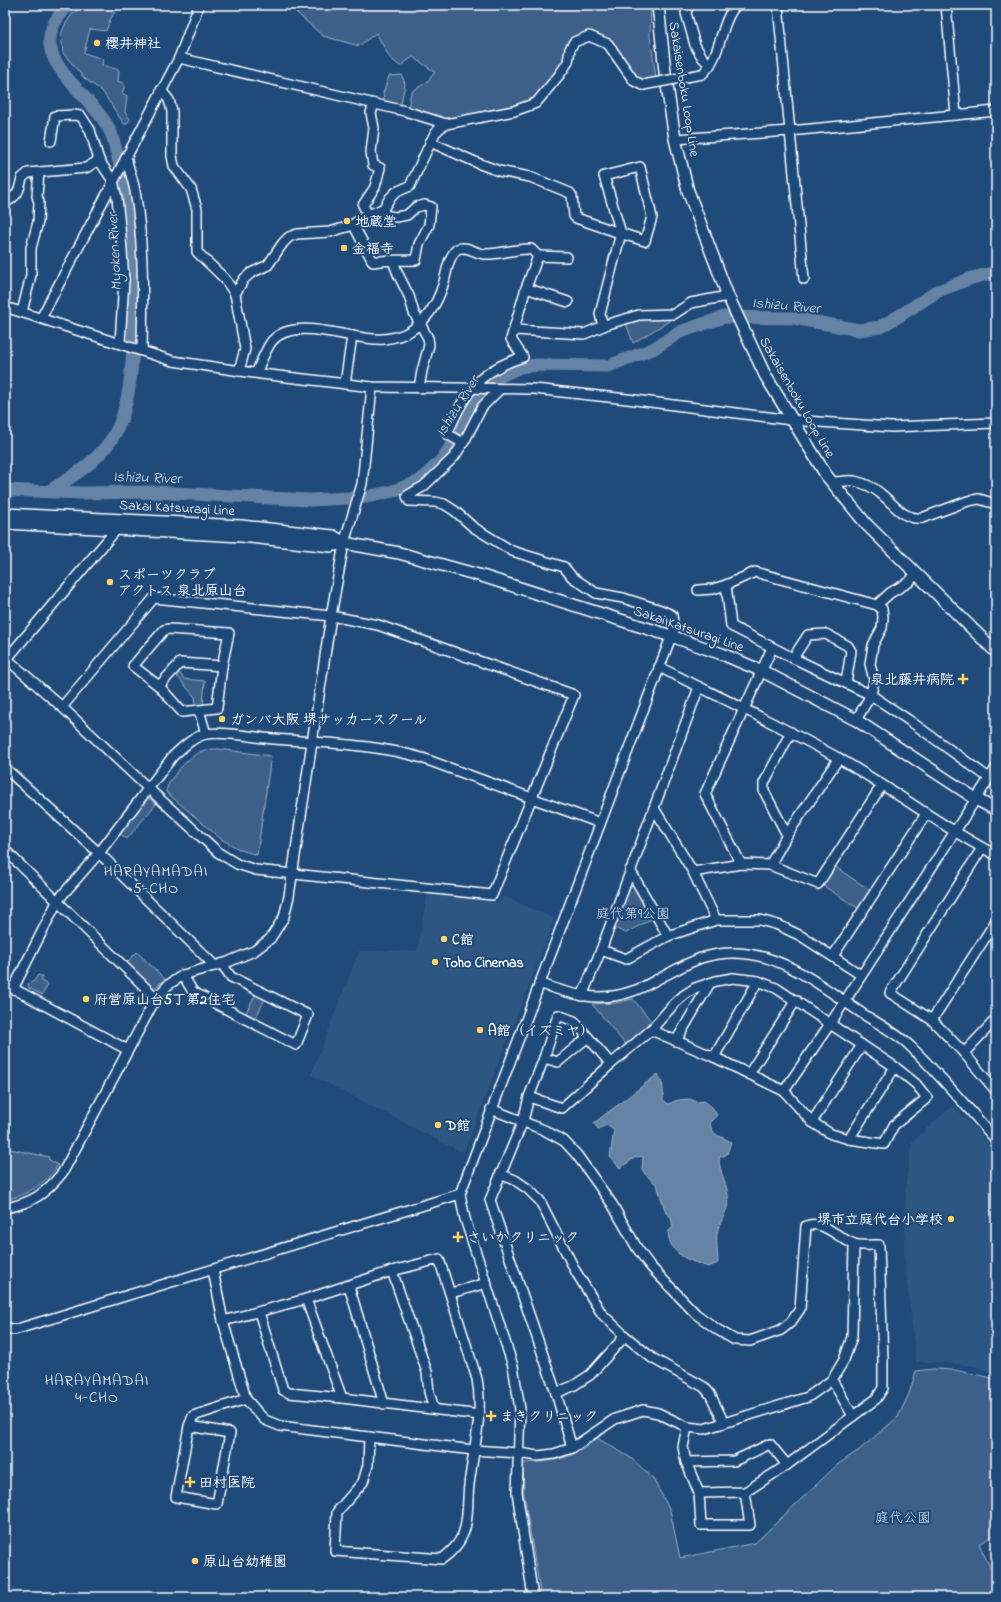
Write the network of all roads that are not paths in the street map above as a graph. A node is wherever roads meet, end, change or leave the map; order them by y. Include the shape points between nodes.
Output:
1 (199, 5) edge
2 (658, 5) edge
3 (689, 5) edge
4 (736, 5) edge
5 (778, 5) edge
6 (946, 5) edge
7 (178, 58) junction
8 (710, 65) junction
9 (161, 90) junction
10 (374, 104) junction
11 (996, 111) edge
12 (956, 115) junction
13 (446, 124) junction
14 (790, 132) junction
15 (676, 140) junction
16 (51, 141) dead end
17 (430, 142) junction
18 (125, 159) junction
19 (99, 160) junction
20 (39, 172) junction
21 (113, 180) junction
22 (5, 203) edge
23 (380, 210) junction
24 (368, 215) junction
25 (353, 224) junction
26 (621, 233) junction
27 (538, 256) junction
28 (567, 257) dead end
29 (393, 261) junction
30 (804, 279) dead end
31 (526, 288) junction
32 (235, 294) junction
33 (728, 296) junction
34 (568, 302) dead end
35 (5, 307) edge
36 (22, 312) junction
37 (41, 318) junction
38 (420, 324) junction
39 (603, 326) junction
40 (514, 330) junction
41 (352, 336) junction
42 (121, 343) junction
43 (140, 349) junction
44 (239, 371) junction
45 (256, 373) junction
46 (345, 384) junction
47 (372, 387) junction
48 (419, 388) junction
49 (471, 390) junction
50 (499, 390) junction
51 (792, 420) junction
52 (996, 422) edge
53 (463, 443) junction
54 (832, 482) junction
55 (996, 504) edge
56 (5, 514) edge
57 (5, 524) edge
58 (116, 524) junction
59 (344, 542) junction
60 (916, 574) junction
61 (726, 585) junction
62 (698, 590) dead end
63 (877, 605) junction
64 (331, 616) junction
65 (671, 636) junction
66 (772, 648) junction
67 (996, 652) edge
68 (793, 658) junction
69 (6, 660) edge
70 (222, 666) junction
71 (659, 667) junction
72 (762, 671) junction
73 (846, 683) junction
74 (160, 686) junction
75 (699, 687) junction
76 (871, 695) junction
77 (62, 707) junction
78 (745, 708) junction
79 (199, 710) junction
80 (856, 720) junction
81 (791, 732) junction
82 (206, 734) junction
83 (312, 742) junction
84 (839, 758) junction
85 (5, 768) edge
86 (996, 768) edge
87 (989, 778) junction
88 (882, 785) junction
89 (148, 788) junction
90 (531, 798) junction
91 (976, 798) junction
92 (654, 808) junction
93 (996, 810) edge
94 (926, 814) junction
95 (600, 823) junction
96 (955, 831) junction
97 (787, 835) junction
98 (982, 848) junction
99 (5, 850) edge
100 (99, 853) junction
101 (996, 855) edge
102 (741, 864) junction
103 (770, 865) junction
104 (630, 870) junction
105 (693, 872) junction
106 (292, 874) junction
107 (58, 900) junction
108 (716, 920) junction
109 (996, 921) edge
110 (993, 933) edge
111 (668, 936) junction
112 (601, 950) junction
113 (833, 956) junction
114 (219, 965) junction
115 (184, 975) junction
116 (861, 975) junction
117 (758, 981) junction
118 (539, 983) junction
119 (710, 983) junction
120 (9, 987) edge
121 (582, 996) junction
122 (156, 998) junction
123 (796, 1000) junction
124 (844, 1002) junction
125 (996, 1019) edge
126 (932, 1020) junction
127 (830, 1024) junction
128 (651, 1030) junction
129 (588, 1037) junction
130 (676, 1041) junction
131 (862, 1045) junction
132 (128, 1050) junction
133 (964, 1053) junction
134 (714, 1056) junction
135 (544, 1058) junction
136 (611, 1064) junction
137 (895, 1067) junction
138 (749, 1074) junction
139 (784, 1091) junction
140 (996, 1091) edge
141 (529, 1096) junction
142 (491, 1109) junction
143 (523, 1121) junction
144 (812, 1122) junction
145 (848, 1139) junction
146 (996, 1140) edge
147 (500, 1174) junction
148 (460, 1194) junction
149 (5, 1208) edge
150 (854, 1244) junction
151 (213, 1270) junction
152 (392, 1271) junction
153 (487, 1283) junction
154 (349, 1286) junction
155 (451, 1293) junction
156 (306, 1299) junction
157 (259, 1312) junction
158 (223, 1321) junction
159 (5, 1327) edge
160 (625, 1336) junction
161 (832, 1380) junction
162 (556, 1392) junction
163 (342, 1398) junction
164 (246, 1399) junction
165 (384, 1404) junction
166 (434, 1409) junction
167 (480, 1415) junction
168 (853, 1416) junction
169 (724, 1422) junction
170 (189, 1426) junction
171 (687, 1427) junction
172 (369, 1437) junction
173 (572, 1448) junction
174 (473, 1450) junction
175 (519, 1453) junction
176 (686, 1462) junction
177 (787, 1465) junction
178 (745, 1492) junction
179 (699, 1493) junction
180 (533, 1597) edge

1 - 7 street
2 - 15 main road, Sakaisenboku Loop Line
3 - 8 street via 686,13 695,45
4 - 8 street via 728,16
5 - 14 street
6 - 12 street
7 - 9 street
7 - 10 street
8 - 13 street, bridge via 702,74 643,84 634,81 608,44 589,36 580,38 570,48 568,62 560,74 536,103 514,111
9 - 18 street
9 - 32 street via 169,100 172,111 174,166 191,189 197,209 197,252 225,279
10 - 13 street
10 - 24 street via 371,113 374,128 371,152 373,165 380,168 375,187 363,205
11 - 12 street
12 - 14 street
13 - 17 street via 435,133
14 - 15 street
14 - 30 street
15 - 33 main road, Sakaisenboku Loop Line via 688,191
16 - 19 street via 55,116 81,116 90,130
17 - 23 street via 410,186 396,192
17 - 26 street via 499,171 530,177 570,193 576,218
18 - 21 street
18 - 43 street via 135,190 139,226 143,280
19 - 20 street via 86,168
19 - 21 street
20 - 22 street via 28,173 22,178 20,191
20 - 36 street via 38,222 31,248 31,275
21 - 37 street
21 - 42 street via 119,213 123,273
23 - 24 street
23 - 29 street via 388,216 396,217 407,216 416,206 431,207 429,224 416,260
24 - 25 street
25 - 29 street via 373,262 389,259
25 - 32 street via 330,232 297,234 289,237 268,265 244,279
26 - 26 street via 645,241 652,217 640,167 604,176
26 - 39 street via 600,314
27 - 28 street
27 - 31 street
27 - 38 street via 531,249 482,254 465,248 457,249 449,260 437,299
29 - 38 street
31 - 34 street
31 - 40 street
32 - 44 street via 245,349
33 - 39 street via 691,303 674,314 639,315
33 - 51 main road, Sakaisenboku Loop Line via 765,374
35 - 36 street
36 - 37 street
37 - 42 street
38 - 41 street via 399,336 382,340
38 - 48 street via 429,345
39 - 40 street via 584,334
40 - 49 street via 511,339 523,357 505,362 490,371
41 - 45 street via 304,330 289,331 273,340
41 - 46 street
42 - 43 street
43 - 44 street via 173,361
44 - 45 street
45 - 46 street
46 - 47 street
47 - 48 street
47 - 59 street via 362,484
48 - 49 street
49 - 50 street
49 - 53 street via 448,434
50 - 51 street via 534,389
50 - 53 street via 482,407
51 - 52 street via 891,427
51 - 54 main road, Sakaisenboku Loop Line
53 - 65 street via 454,457 424,486 407,496 409,500 444,504 473,527 512,551 564,567 572,577 596,592 623,598 672,615 674,629
54 - 55 street via 853,481 866,486 879,492 914,519 979,499
54 - 60 main road, Sakaisenboku Loop Line via 867,525
56 - 58 main road, Sakai Katsuragi Line
57 - 58 main road, Sakai Katsuragi Line
58 - 59 main road, Sakai Katsuragi Line via 331,546
58 - 69 street
59 - 64 street
59 - 65 main road, Sakai Katsuragi Line via 399,553 482,576
60 - 63 street
60 - 67 main road, Sakaisenboku Loop Line
61 - 62 street
61 - 63 street via 755,572
61 - 66 street via 731,626
63 - 76 street via 882,609 883,617 882,628 873,645 870,664 874,680
64 - 77 street via 154,598
64 - 83 street
64 - 90 street via 378,625 574,695
65 - 71 street
65 - 72 main road, Sakai Katsuragi Line
66 - 68 street
66 - 72 street
68 - 73 street
68 - 73 street via 808,635 826,634 848,646 850,651
69 - 77 street
70 - 74 street via 180,663
70 - 74 street via 229,633 169,628 164,630 133,666
70 - 79 street via 217,708
71 - 75 street
71 - 95 street
72 - 78 street
72 - 80 main road, Sakai Katsuragi Line
73 - 76 street
74 - 79 street via 182,712
75 - 78 street
75 - 92 street
76 - 80 street
76 - 87 street
77 - 89 street
78 - 81 street
78 - 102 street via 705,794
79 - 82 street
80 - 91 main road, Sakai Katsuragi Line
81 - 84 street
81 - 97 street via 764,783 764,791
82 - 83 street
82 - 89 street via 188,742 173,756
83 - 90 street via 401,752
83 - 106 street
84 - 88 street
84 - 97 street
85 - 100 street
86 - 87 street
87 - 91 street
88 - 94 street
88 - 103 street via 818,884
89 - 100 street
89 - 106 street via 219,853 237,864 256,870
90 - 95 street
90 - 106 street via 492,895
91 - 93 main road, Sakai Katsuragi Line
91 - 96 street
92 - 104 street
92 - 105 street
94 - 96 street
94 - 113 street
95 - 118 street
96 - 98 street
96 - 116 street
97 - 103 street
98 - 101 street
98 - 126 street via 890,993
99 - 107 street
100 - 107 street
100 - 114 street
102 - 103 street
102 - 105 street
104 - 111 street
104 - 112 street
105 - 108 street
106 - 114 street via 284,917 270,938 254,951
107 - 120 street
107 - 122 street
108 - 111 street
108 - 113 street via 760,920 778,924
109 - 110 street
110 - 126 street
111 - 112 street via 626,960
112 - 121 street
113 - 116 street
114 - 115 street
114 - 115 street via 231,977 308,1015 296,1045 193,992
115 - 122 street via 168,985
116 - 124 street
117 - 119 street via 733,978
117 - 123 street
117 - 134 street
118 - 121 street
118 - 142 street
119 - 128 street via 684,995
119 - 130 street
120 - 132 street
121 - 124 street via 604,997 634,991 700,958 742,953 779,961
122 - 132 street
123 - 127 street
123 - 138 street
124 - 127 street
124 - 146 street via 909,1045
125 - 133 street
126 - 133 street
127 - 131 street
127 - 139 street
128 - 130 street
128 - 136 street
129 - 135 street via 558,1062
129 - 135 street via 574,1021 558,1015
129 - 136 street
130 - 134 street
131 - 137 street
131 - 144 street
132 - 149 street via 63,1172 50,1188 38,1197
133 - 140 street
134 - 138 street
135 - 141 street
136 - 141 street via 562,1108
137 - 145 street
137 - 145 street via 916,1084 927,1098 894,1125 884,1144
138 - 139 street
139 - 144 street
141 - 143 street
142 - 143 street
142 - 148 street
143 - 147 street
143 - 150 street via 564,1141 612,1204 636,1248 650,1266 696,1314 735,1340 750,1341 781,1330 791,1322 800,1309 806,1226 810,1224 828,1229
144 - 145 street via 832,1134
147 - 160 street via 524,1186 540,1201 576,1272 602,1314
147 - 162 street via 490,1200
148 - 151 street
148 - 153 street via 465,1219
150 - 161 street via 852,1338 844,1360
150 - 168 street via 879,1245 883,1388 876,1399
151 - 158 street
151 - 159 street via 14,1330
152 - 154 street
152 - 155 street via 439,1259
152 - 166 street via 427,1372
153 - 155 street
153 - 175 street via 513,1366 520,1409
154 - 156 street
154 - 165 street
155 - 167 street via 477,1379
156 - 157 street
156 - 163 street
157 - 158 street
157 - 163 street via 283,1390 289,1393
158 - 164 street
160 - 162 street via 590,1375 573,1386
160 - 169 street via 652,1358 704,1387
161 - 168 street
161 - 169 street via 808,1397
162 - 173 street
163 - 165 street
164 - 170 street via 193,1416
164 - 172 street via 265,1420 280,1426
165 - 166 street
166 - 167 street
167 - 174 street
168 - 177 street
169 - 171 street via 704,1429
170 - 170 street via 176,1497 217,1504 230,1433
171 - 173 street via 658,1413 643,1410 615,1419
171 - 176 street via 683,1447
172 - 174 street
172 - 174 street via 368,1465 362,1482 337,1512 334,1551 442,1559 453,1550 463,1536
173 - 175 street via 538,1456
174 - 175 street
175 - 180 street via 517,1492
176 - 177 street via 734,1461 770,1444
176 - 179 street
177 - 178 street
178 - 179 street
178 - 179 street via 750,1525 701,1525

